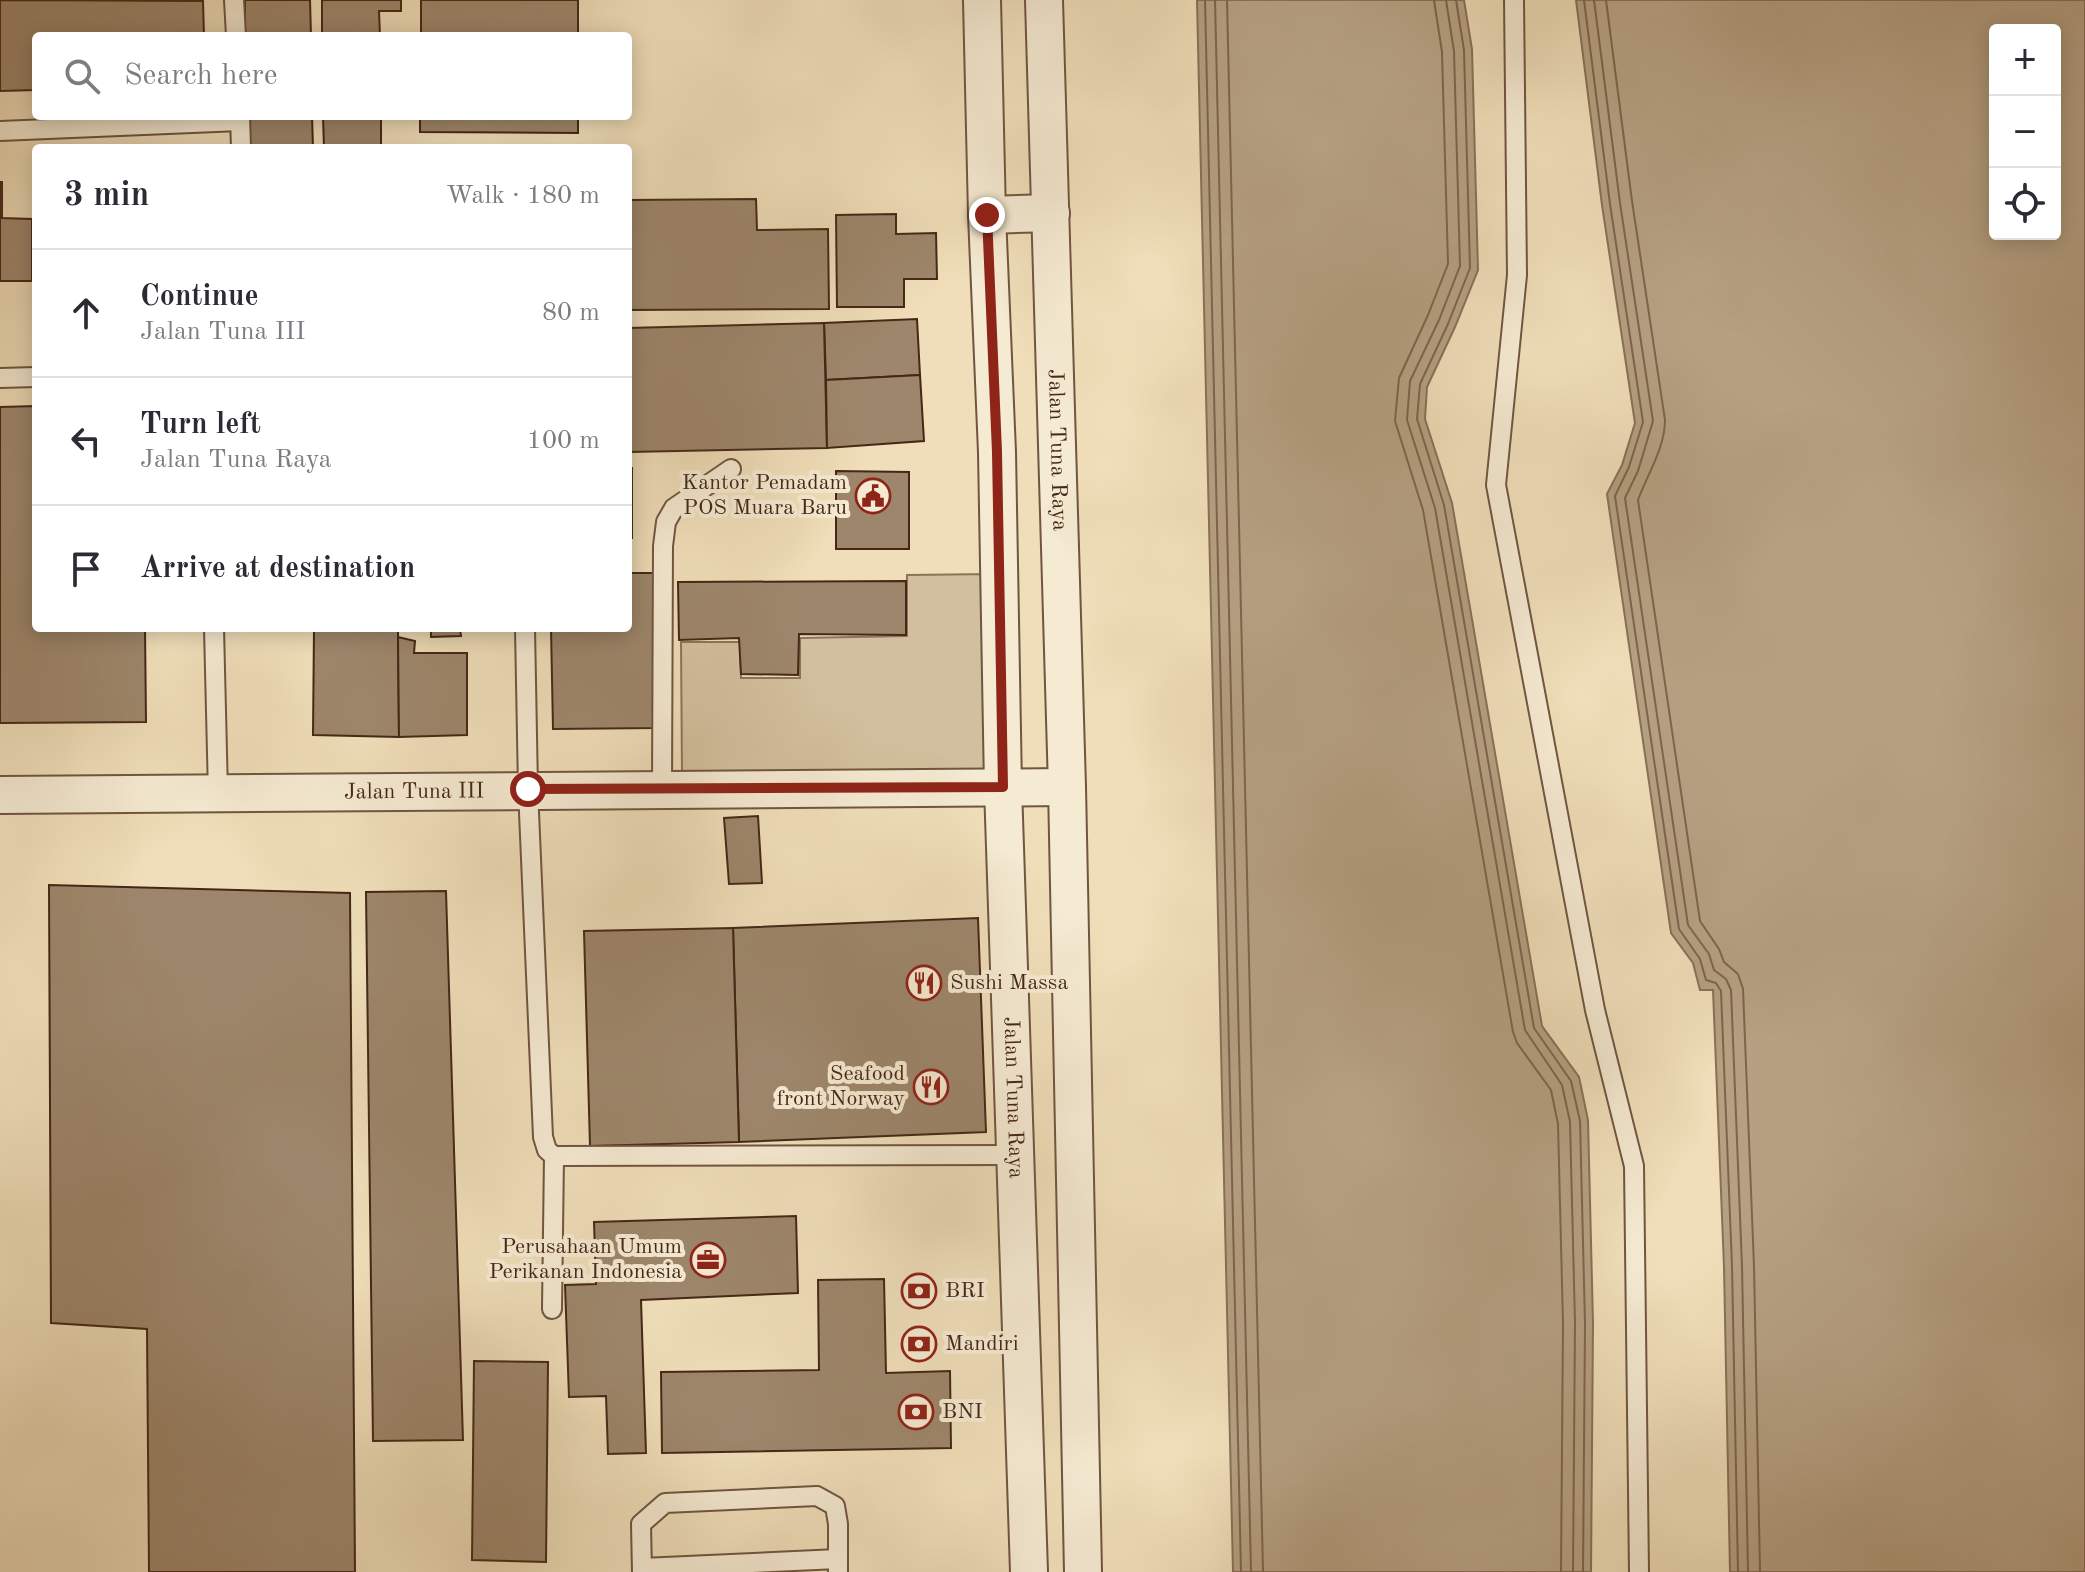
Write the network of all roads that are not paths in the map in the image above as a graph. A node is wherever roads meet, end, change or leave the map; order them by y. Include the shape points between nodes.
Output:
1 (234, 0) edge
2 (982, 0) edge
3 (1044, 0) edge
4 (1514, 0) edge
5 (236, 32) edge
6 (220, 120) edge
7 (240, 120) edge
8 (0, 131) edge
9 (241, 144) edge
10 (1051, 213) junction
11 (987, 215) junction
12 (32, 377) edge
13 (0, 378) edge
14 (731, 469) dead end
15 (214, 632) edge
16 (525, 632) edge
17 (1003, 787) junction
18 (1067, 787) junction
19 (528, 789) junction
20 (662, 789) junction
21 (218, 794) junction
22 (0, 795) edge
23 (1015, 1155) junction
24 (554, 1156) junction
25 (552, 1309) dead end
26 (838, 1566) edge
27 (642, 1570) edge
28 (1029, 1572) edge
29 (1083, 1572) edge
30 (1639, 1572) edge

1 - 5 lane
2 - 11 street, Jalan Tuna Raya
3 - 10 street, Jalan Tuna Raya
4 - 30 lane via 1517,275 1496,485 1595,1010 1634,1166
6 - 8 lane
7 - 9 lane
10 - 11 street
10 - 18 street, Jalan Tuna Raya
11 - 17 street, Jalan Tuna Raya
12 - 13 lane
14 - 20 lane via 674,508 666,522
15 - 21 lane
16 - 19 lane
17 - 18 street, Jalan Tuna III
17 - 20 street, Jalan Tuna III
17 - 23 street, Jalan Tuna Raya
18 - 29 street, Jalan Tuna Raya
19 - 20 street, Jalan Tuna III
19 - 21 street, Jalan Tuna III
19 - 24 lane via 543,1137
21 - 22 street, Jalan Tuna III
23 - 24 lane
23 - 28 street, Jalan Tuna Raya
24 - 25 lane
26 - 27 lane
26 - 27 lane via 835,1506 817,1496 665,1503 641,1524

